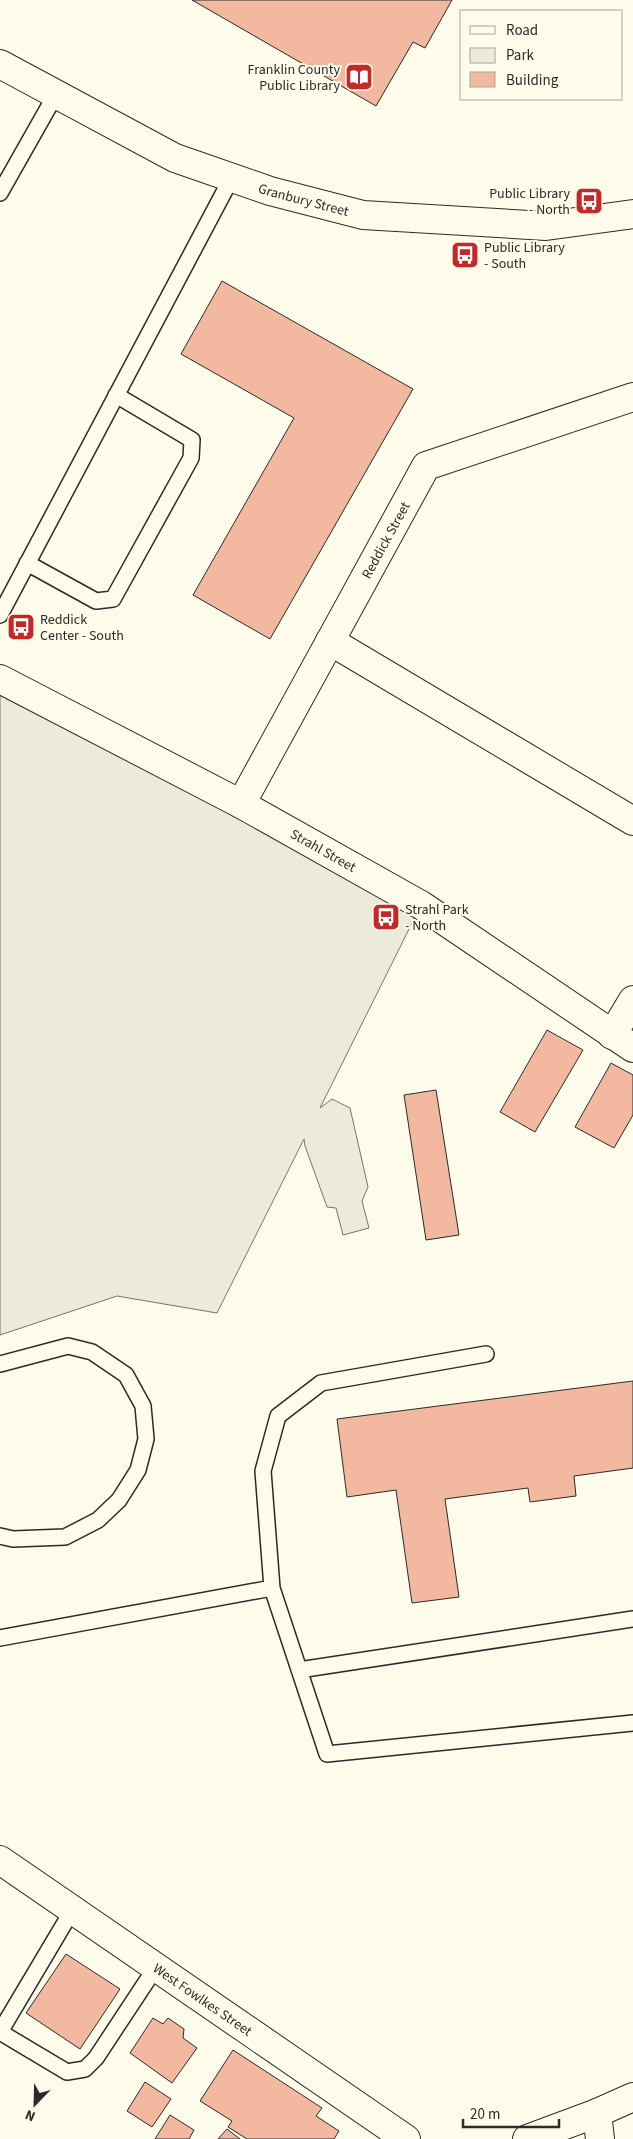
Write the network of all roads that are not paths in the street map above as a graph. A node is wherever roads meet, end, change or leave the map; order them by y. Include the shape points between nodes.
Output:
1 (0, 64) edge
2 (56, 94) junction
3 (232, 177) junction
4 (0, 193) edge
5 (633, 214) edge
6 (116, 395) junction
7 (633, 397) edge
8 (27, 563) junction
9 (0, 615) edge
10 (330, 641) junction
11 (0, 679) edge
12 (241, 804) junction
13 (633, 821) edge
14 (633, 1000) edge
15 (623, 1042) edge
16 (486, 1354) dead end
17 (0, 1364) edge
18 (0, 1536) edge
19 (272, 1588) junction
20 (633, 1619) edge
21 (0, 1638) edge
22 (299, 1670) junction
23 (633, 1723) edge
24 (0, 1860) edge
25 (73, 1909) junction
26 (156, 1967) junction
27 (0, 2032) edge
28 (633, 2097) edge
29 (598, 2126) edge
30 (406, 2139) edge
31 (528, 2139) edge

1 - 2 street, Granbury Street
2 - 3 street, Granbury Street via 175,158
2 - 4 lane
3 - 5 street, Granbury Street via 363,215 546,226
3 - 6 lane
6 - 8 lane
6 - 8 lane via 192,440 191,458 114,599 96,601
7 - 10 street, Reddick Street via 426,466
8 - 9 lane
10 - 12 street, Reddick Street
10 - 13 street
11 - 12 street, Strahl Street
12 - 15 street, Strahl Street via 421,904
14 - 15 street
16 - 19 lane via 321,1383 278,1416 263,1471
17 - 18 lane via 68,1346 92,1352 126,1374 143,1406 146,1439 138,1470 119,1500 98,1520 64,1537 13,1539
19 - 21 lane
19 - 22 lane
20 - 22 lane
22 - 23 lane via 327,1754
24 - 25 street, West Fowlkes Street
25 - 26 street, West Fowlkes Street
25 - 27 lane
26 - 27 lane via 96,2058 85,2069 67,2072
26 - 30 street, West Fowlkes Street
28 - 29 street
29 - 31 street

